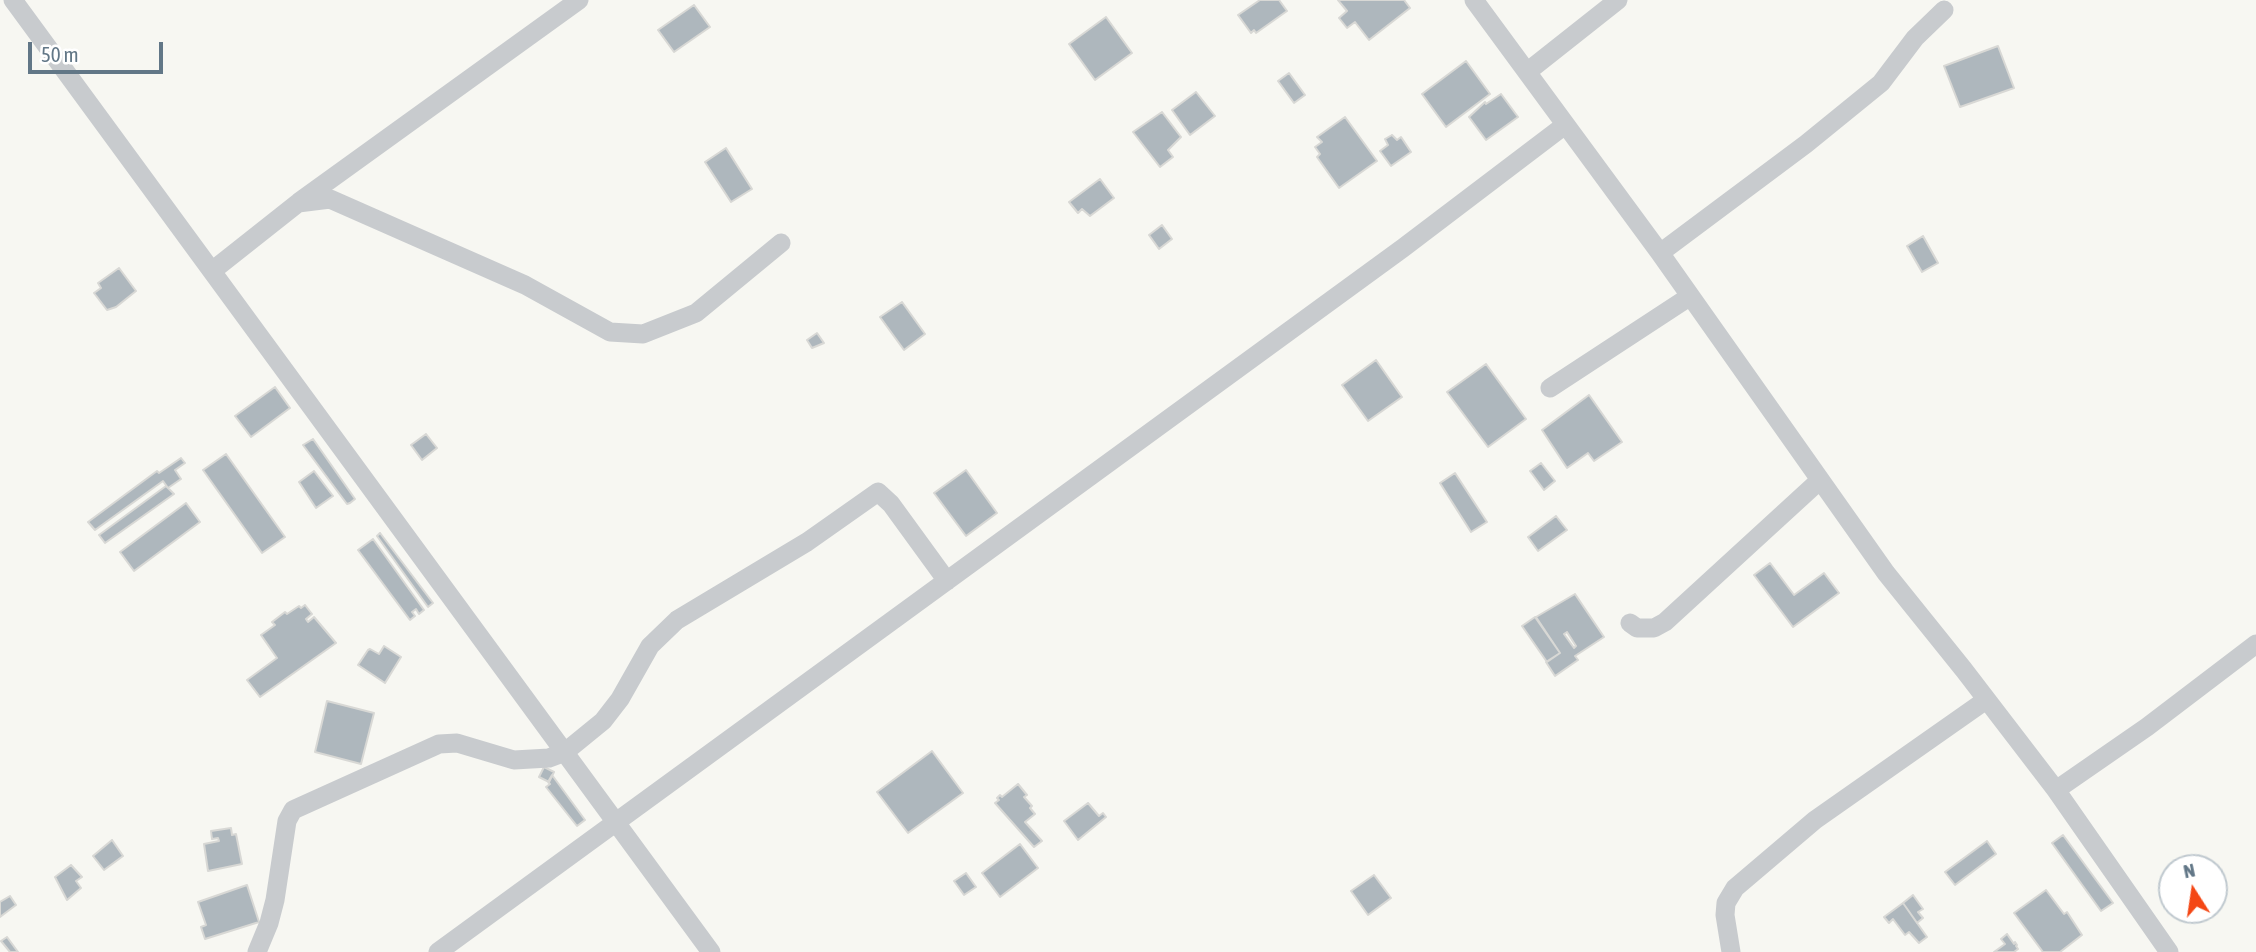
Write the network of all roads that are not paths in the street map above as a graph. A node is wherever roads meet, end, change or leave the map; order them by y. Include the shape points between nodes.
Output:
1 (13, 0) edge
2 (579, 0) edge
3 (1474, 0) edge
4 (1618, 0) edge
5 (1944, 10) dead end
6 (1527, 72) junction
7 (1565, 125) junction
8 (298, 203) junction
9 (781, 243) dead end
10 (1660, 253) junction
11 (212, 271) junction
12 (1689, 297) junction
13 (1550, 388) dead end
14 (1820, 480) junction
15 (947, 581) junction
16 (1630, 623) dead end
17 (2256, 644) edge
18 (1986, 700) junction
19 (565, 752) junction
20 (2056, 790) junction
21 (617, 822) junction
22 (257, 952) edge
23 (438, 952) edge
24 (711, 952) edge
25 (1731, 952) edge
26 (2169, 952) edge

1 - 11 street
2 - 8 street
3 - 6 street
4 - 6 street
5 - 10 street via 1914,38 1881,83
6 - 7 street
7 - 10 street
7 - 15 street
8 - 9 street via 330,199 352,208 525,285 610,332 643,334 696,313
8 - 11 street
10 - 12 street
11 - 19 street
12 - 13 street
12 - 14 street
14 - 16 street via 1665,622 1654,628
14 - 18 street via 1885,573
15 - 19 street via 878,492 807,542 677,620 650,646 603,721
15 - 21 street
17 - 20 street
18 - 20 street
18 - 25 street via 1815,820 1735,888 1725,915
19 - 21 street
19 - 22 street via 514,760 457,743 439,744 293,810 287,821 272,912
20 - 26 street
21 - 23 street
21 - 24 street

